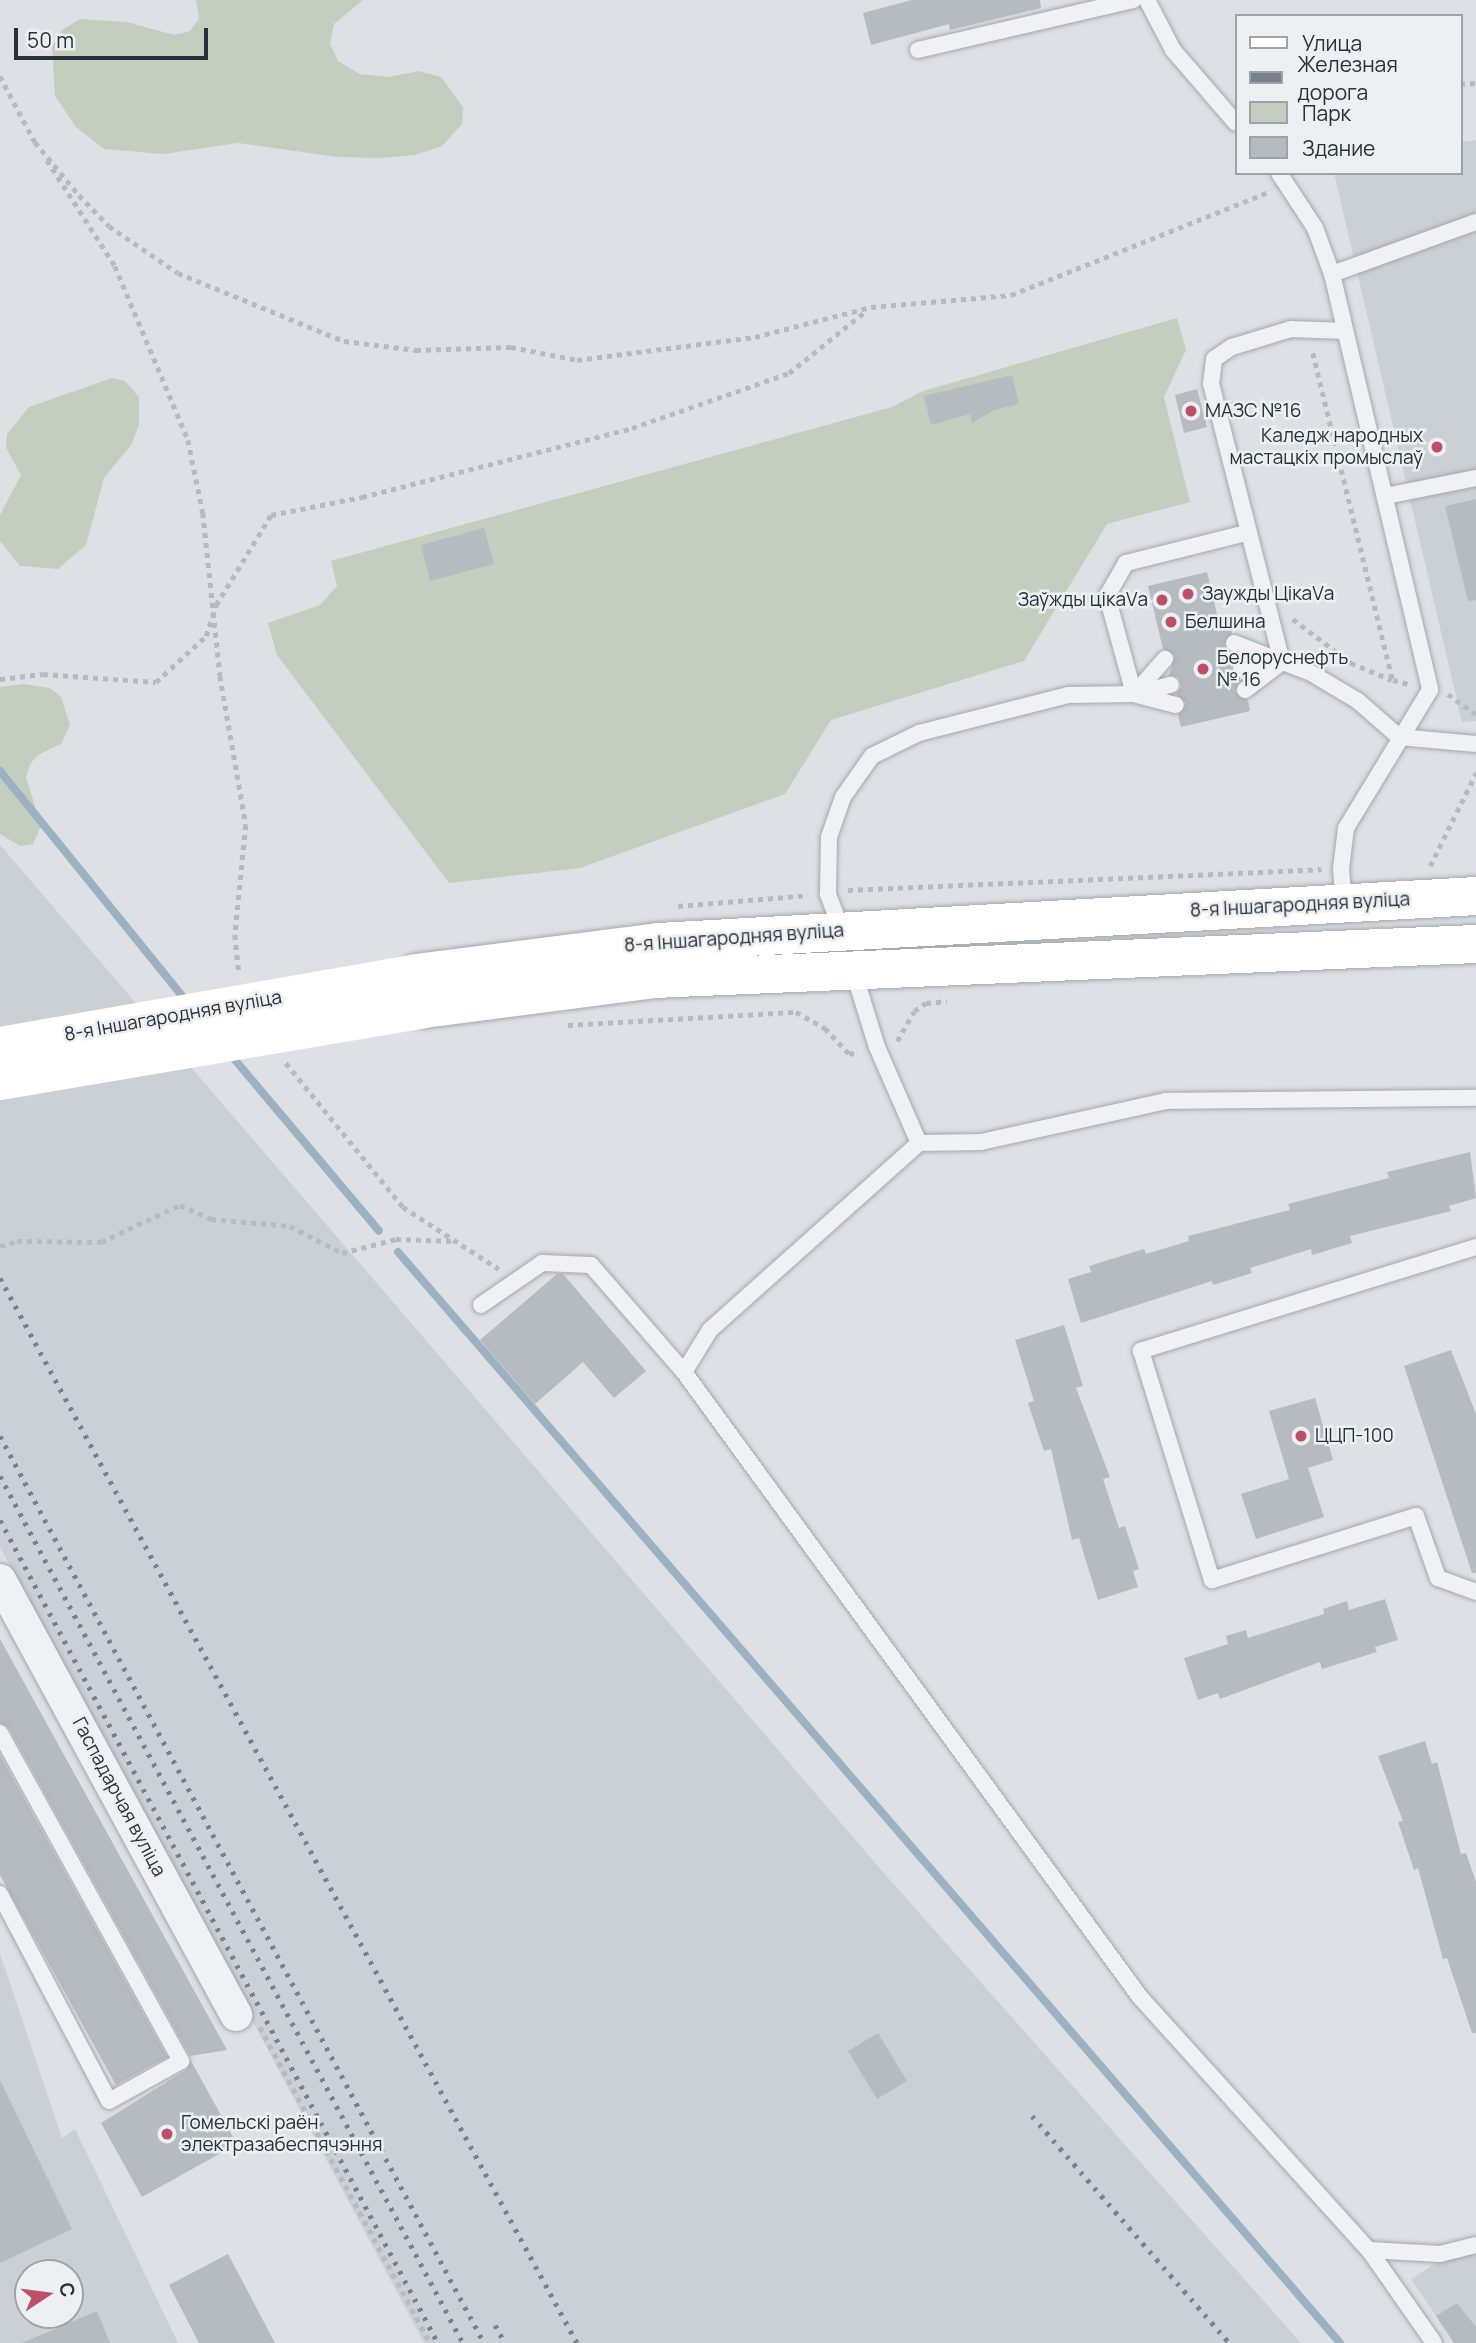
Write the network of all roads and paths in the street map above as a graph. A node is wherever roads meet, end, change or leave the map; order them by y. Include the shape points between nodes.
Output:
1 (1133, 0) edge
2 (1147, 0) edge
3 (918, 50) dead end
4 (0, 76) edge
5 (1234, 121) edge
6 (35, 142) junction
7 (1284, 179) edge
8 (1476, 222) edge
9 (1332, 274) junction
10 (870, 307) junction
11 (1343, 331) junction
12 (1313, 353) dead end
13 (1476, 478) edge
14 (1385, 496) junction
15 (1246, 533) junction
16 (216, 605) junction
17 (1288, 615) dead end
18 (1234, 643) dead end
19 (1165, 659) dead end
20 (1282, 662) junction
21 (1241, 669) dead end
22 (0, 679) edge
23 (1393, 680) junction
24 (1171, 685) dead end
25 (1245, 690) dead end
26 (1430, 690) junction
27 (1134, 694) junction
28 (1176, 705) dead end
29 (1476, 714) edge
30 (1399, 737) junction
31 (1476, 744) edge
32 (1476, 773) edge
33 (1440, 871) dead end
34 (1476, 896) edge
35 (1344, 902) junction
36 (842, 931) junction
37 (1476, 944) edge
38 (1347, 949) junction
39 (853, 970) junction
40 (240, 975) dead end
41 (420, 991) junction
42 (952, 1001) dead end
43 (564, 1025) dead end
44 (0, 1046) edge
45 (877, 1047) junction
46 (279, 1056) dead end
47 (0, 1081) edge
48 (1476, 1098) edge
49 (919, 1143) junction
50 (457, 1241) junction
51 (0, 1246) edge
52 (1476, 1247) edge
53 (517, 1280) junction
54 (481, 1305) dead end
55 (684, 1372) junction
56 (0, 1580) edge
57 (1476, 1591) edge
58 (0, 1733) edge
59 (0, 1894) edge
60 (236, 2015) joint
61 (1476, 2245) edge
62 (1369, 2250) junction
63 (430, 2343) edge
64 (1434, 2343) edge

1 - 3 lane
2 - 5 lane via 1173,50
4 - 6 path
6 - 10 path via 109,226 178,273 344,341 416,350 511,347 577,360 755,337
6 - 16 path via 115,266 188,440
7 - 9 lane via 1315,228
7 - 10 path via 1011,295
8 - 9 lane
9 - 11 lane
10 - 16 path via 789,373 632,428 362,497 271,515
11 - 14 lane
11 - 15 lane via 1291,329 1232,346 1214,359 1211,384
12 - 23 path
13 - 14 lane
14 - 26 lane
15 - 20 lane
15 - 27 lane via 1126,563 1107,596
16 - 22 path via 206,636 156,682 43,674
16 - 40 path via 220,676 246,825 235,935
17 - 23 path via 1351,663
18 - 20 lane
19 - 27 lane
20 - 21 lane
20 - 25 lane
20 - 30 lane via 1358,701
23 - 26 path
24 - 27 lane
26 - 29 path via 1451,695
26 - 30 lane
27 - 28 lane
27 - 36 lane via 1068,695 919,733 872,756 843,797 829,837 828,894
30 - 31 lane
30 - 35 lane via 1346,828
32 - 33 path via 1428,871
34 - 35 main road, 8-я Іншагародняя вуліца
35 - 36 main road, 8-я Іншагародняя вуліца
35 - 38 main road
36 - 39 main road
36 - 41 main road, 8-я Іншагародняя вуліца via 570,951
37 - 38 main road, 8-я Іншагародняя вуліца
38 - 39 main road, 8-я Іншагародняя вуліца
39 - 41 main road, 8-я Іншагародняя вуліца
39 - 45 lane
41 - 44 main road, 8-я Іншагародняя вуліца, bridge
41 - 47 main road, 8-я Іншагародняя вуліца, bridge
42 - 45 path via 926,1003 914,1010 899,1041
43 - 45 path via 796,1012 825,1028 849,1054
45 - 49 lane
46 - 50 path via 403,1207
48 - 49 lane via 1166,1101 981,1142
49 - 55 lane via 710,1330
50 - 51 path via 396,1239 342,1253 290,1226 211,1219 180,1205 101,1242 17,1241
50 - 53 path
52 - 57 lane via 1141,1351 1212,1580 1416,1516 1438,1578
53 - 54 lane
53 - 55 lane via 542,1263 592,1265
55 - 62 lane via 1140,1997
56 - 60 street, Гаспадарчая вуліца
58 - 59 lane via 181,2061 109,2101
60 - 63 path via 264,2029
61 - 62 lane via 1440,2254
62 - 64 lane

